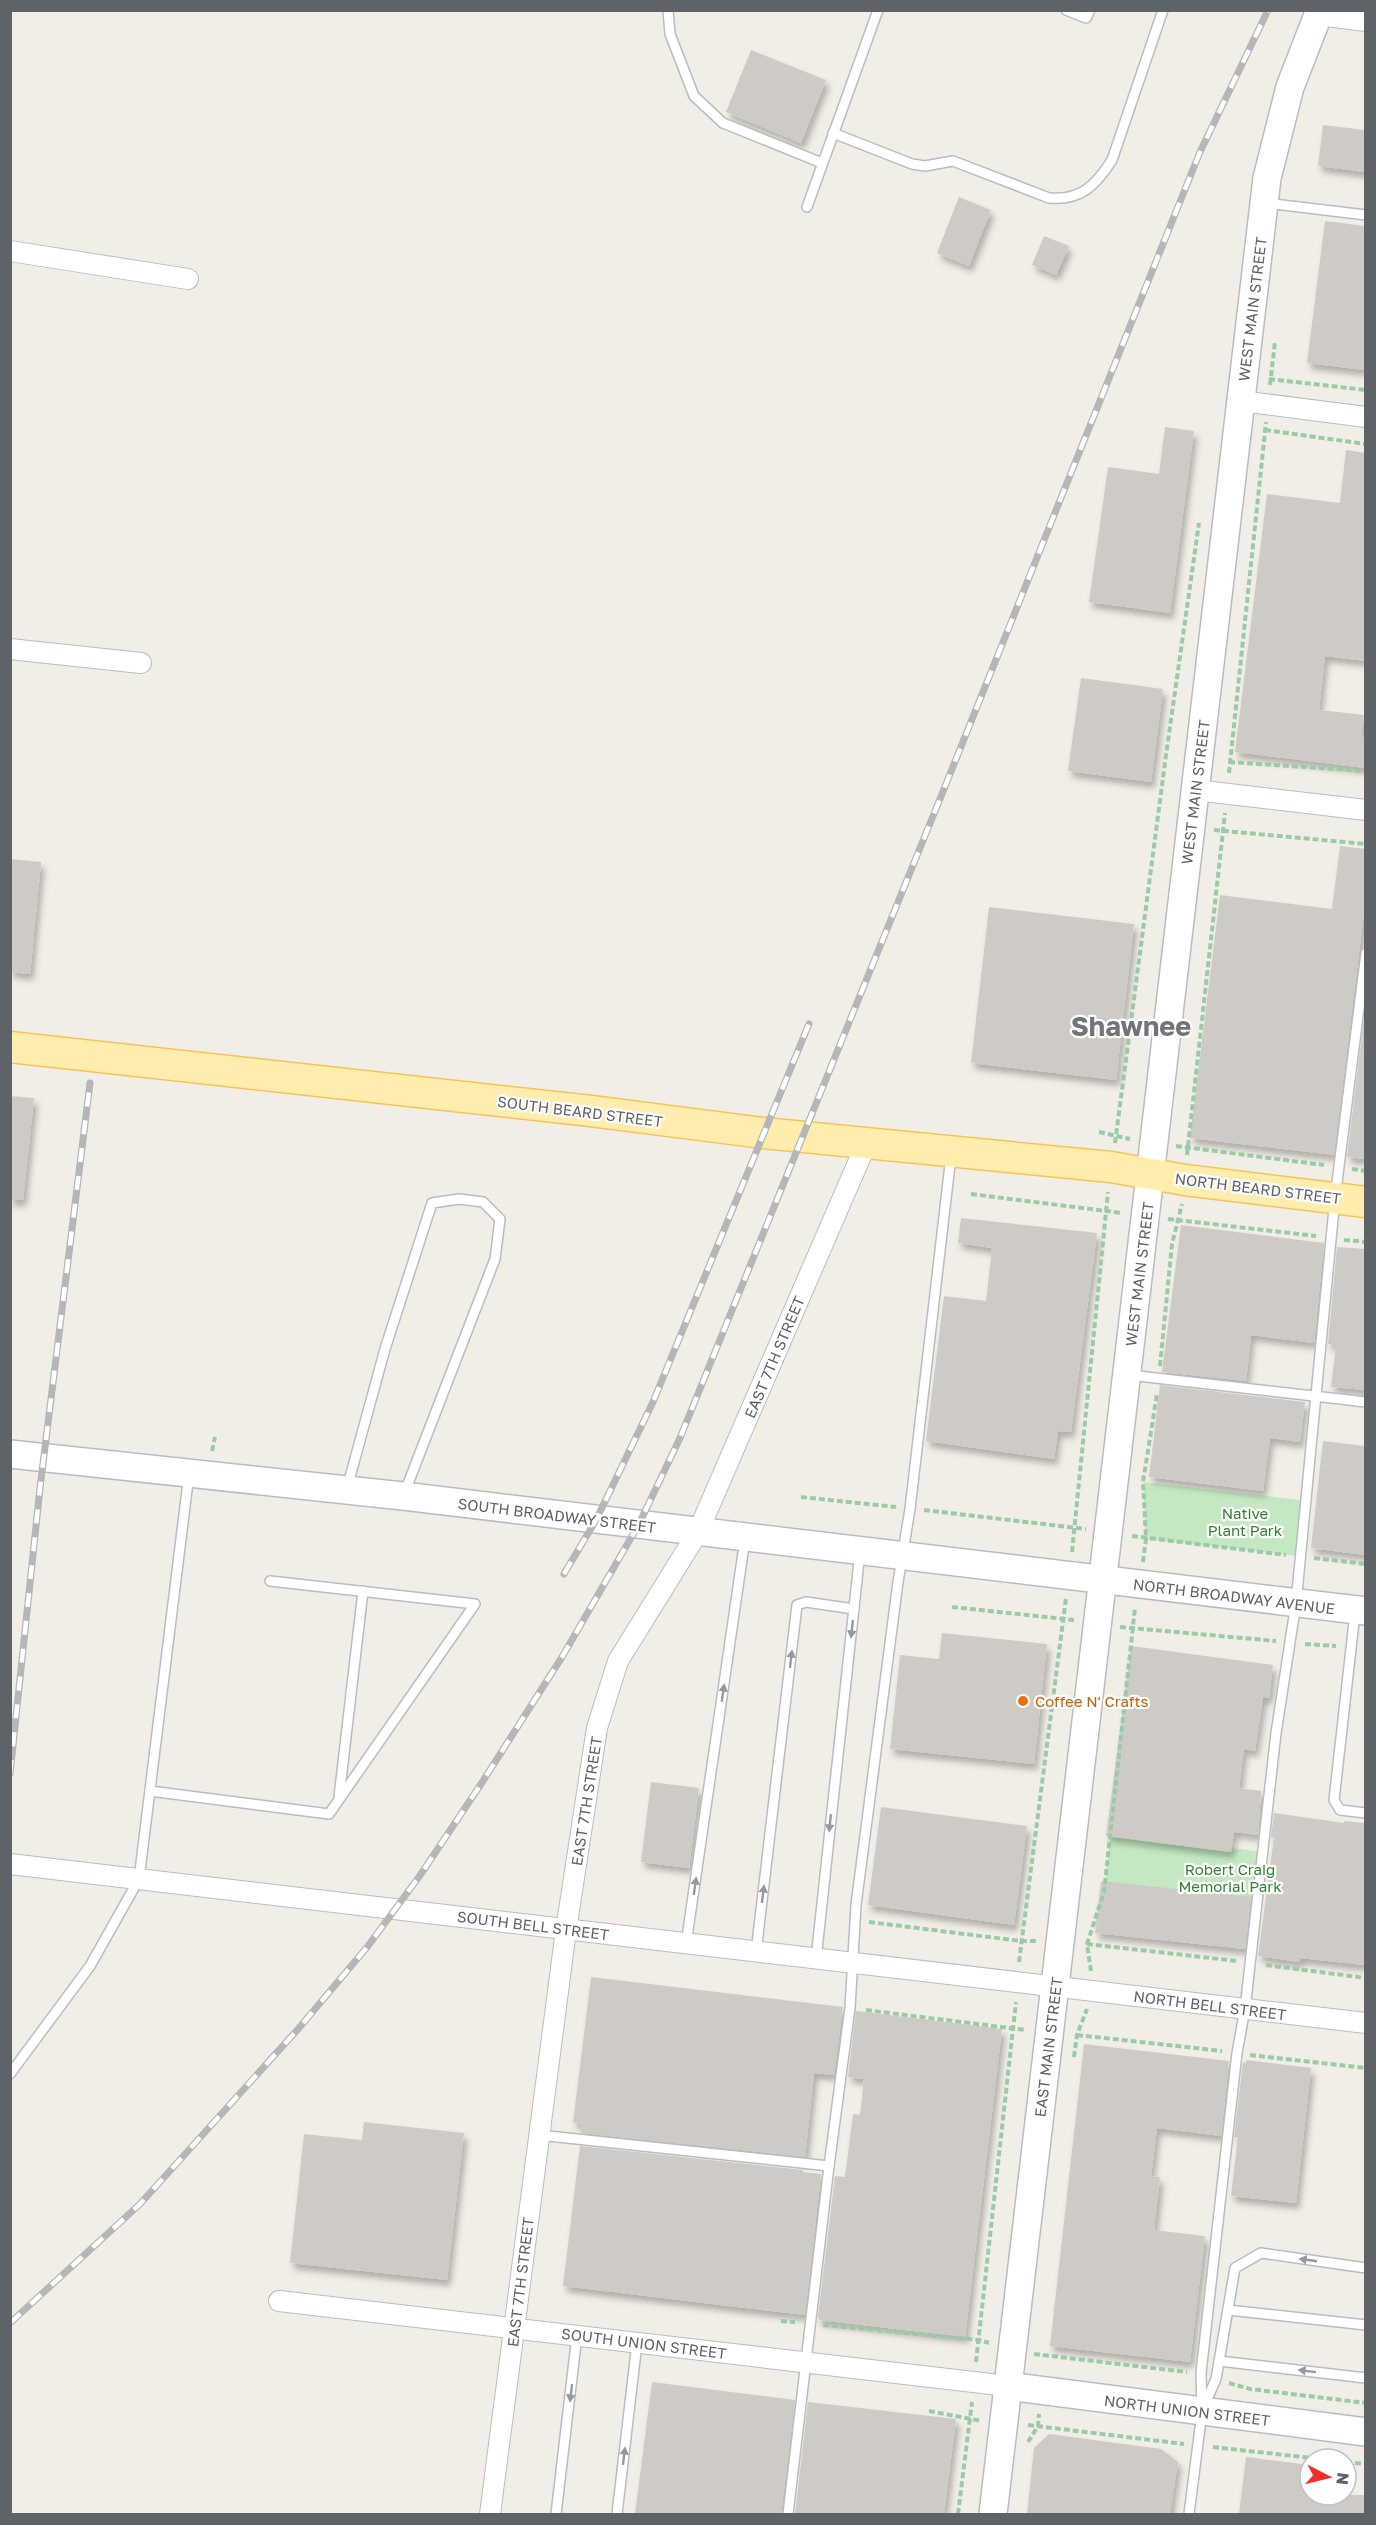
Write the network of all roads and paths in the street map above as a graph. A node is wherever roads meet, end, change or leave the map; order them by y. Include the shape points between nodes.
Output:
1 (668, 10) edge
2 (878, 10) edge
3 (1066, 10) edge
4 (1090, 10) edge
5 (1163, 10) edge
6 (1319, 13) edge
7 (1365, 21) edge
8 (833, 133) junction
9 (822, 163) junction
10 (1264, 203) junction
11 (807, 207) dead end
12 (1365, 215) edge
13 (10, 251) edge
14 (188, 279) dead end
15 (1242, 389) junction
16 (1365, 390) edge
17 (1365, 417) edge
18 (1238, 428) junction
19 (1365, 444) edge
20 (1200, 520) dead end
21 (10, 649) edge
22 (141, 663) dead end
23 (1166, 755) junction
24 (1199, 759) junction
25 (1365, 771) edge
26 (1195, 790) junction
27 (1365, 810) edge
28 (1191, 828) junction
29 (1365, 844) edge
30 (1365, 953) edge
31 (10, 1047) edge
32 (1099, 1132) dead end
33 (1116, 1136) junction
34 (867, 1143) junction
35 (1154, 1144) junction
36 (951, 1150) junction
37 (1111, 1167) junction
38 (1338, 1167) junction
39 (1365, 1171) edge
40 (1151, 1173) junction
41 (1335, 1198) junction
42 (1365, 1202) edge
43 (1127, 1375) junction
44 (1316, 1396) junction
45 (1365, 1402) edge
46 (10, 1454) edge
47 (190, 1472) junction
48 (346, 1490) junction
49 (403, 1496) junction
50 (698, 1532) junction
51 (745, 1537) junction
52 (861, 1550) junction
53 (902, 1557) junction
54 (1070, 1576) junction
55 (1103, 1580) junction
56 (270, 1581) dead end
57 (1139, 1585) junction
58 (363, 1591) junction
59 (1296, 1603) junction
60 (952, 1606) dead end
61 (854, 1609) junction
62 (1360, 1610) edge
63 (1063, 1618) junction
64 (1098, 1624) junction
65 (1131, 1629) junction
66 (1290, 1642) junction
67 (1350, 1648) junction
68 (150, 1791) junction
69 (339, 1800) junction
70 (1365, 1813) edge
71 (10, 1864) edge
72 (139, 1879) junction
73 (866, 1922) dead end
74 (566, 1930) junction
75 (1021, 1941) junction
76 (1060, 1941) junction
77 (686, 1944) junction
78 (1087, 1944) junction
79 (756, 1952) junction
80 (816, 1959) junction
81 (852, 1963) junction
82 (1250, 1963) junction
83 (1365, 1978) edge
84 (1017, 1983) junction
85 (1055, 1987) junction
86 (1094, 1992) junction
87 (850, 2008) junction
88 (1245, 2009) junction
89 (1365, 2023) edge
90 (1013, 2028) junction
91 (1050, 2033) junction
92 (1077, 2034) junction
93 (1237, 2053) junction
94 (1074, 2058) dead end
95 (1365, 2068) edge
96 (10, 2074) edge
97 (539, 2135) junction
98 (829, 2166) junction
99 (1365, 2268) edge
100 (279, 2301) dead end
101 (1228, 2310) junction
102 (781, 2321) dead end
103 (812, 2324) junction
104 (1365, 2325) edge
105 (514, 2328) junction
106 (577, 2335) junction
107 (979, 2340) junction
108 (637, 2343) junction
109 (1012, 2350) junction
110 (1220, 2361) junction
111 (807, 2363) junction
112 (1201, 2373) junction
113 (1365, 2378) edge
114 (1216, 2379) junction
115 (974, 2384) junction
116 (1008, 2386) junction
117 (1041, 2391) junction
118 (1365, 2403) edge
119 (929, 2411) dead end
120 (1202, 2412) junction
121 (970, 2419) junction
122 (1004, 2424) junction
123 (1038, 2426) junction
124 (1365, 2432) edge
125 (1198, 2446) junction
126 (1027, 2451) dead end
127 (1298, 2457) edge
128 (490, 2514) edge
129 (556, 2514) edge
130 (617, 2514) edge
131 (788, 2514) edge
132 (958, 2514) edge
133 (993, 2514) edge
134 (1189, 2514) edge

1 - 9 lane via 670,34 694,96 723,123
2 - 8 lane
3 - 4 lane via 1086,18
5 - 8 lane via 1112,160 1099,181 1063,200 953,161 912,164
6 - 7 street
6 - 10 street, WEST MAIN STREET via 1290,87
8 - 9 lane
9 - 11 lane
10 - 12 lane
10 - 15 street, WEST MAIN STREET
13 - 14 street
15 - 16 path
15 - 17 street
15 - 18 street, WEST MAIN STREET
18 - 19 path
18 - 24 street, WEST MAIN STREET
20 - 23 path
21 - 22 street
23 - 24 path
23 - 33 path
24 - 25 path
24 - 26 street, WEST MAIN STREET
26 - 27 street
26 - 28 street, WEST MAIN STREET
28 - 29 path
28 - 35 street, WEST MAIN STREET
30 - 38 lane
31 - 34 main road, SOUTH BEARD STREET
32 - 33 path
33 - 35 path
33 - 37 path
34 - 36 main road, SOUTH BEARD STREET
34 - 50 street, EAST 7TH STREET
35 - 38 path
35 - 40 street, WEST MAIN STREET
36 - 37 main road, SOUTH BEARD STREET
36 - 53 lane
37 - 40 main road, SOUTH BEARD STREET
37 - 54 path
38 - 39 path
38 - 41 lane
40 - 41 main road, NORTH BEARD STREET
40 - 43 street, WEST MAIN STREET
41 - 42 main road, NORTH BEARD STREET
41 - 44 lane
43 - 44 lane
43 - 55 street, WEST MAIN STREET
44 - 45 lane
44 - 59 lane
46 - 47 street, SOUTH BROADWAY STREET
47 - 48 street, SOUTH BROADWAY STREET
47 - 68 lane
48 - 49 street, SOUTH BROADWAY STREET
48 - 49 lane via 385,1349 432,1203 459,1199 483,1202 500,1219 495,1259
49 - 50 street, SOUTH BROADWAY STREET
50 - 51 street, SOUTH BROADWAY STREET
50 - 74 street, EAST 7TH STREET via 618,1661 597,1728
51 - 52 street, SOUTH BROADWAY STREET
77 -> 51 lane
52 - 53 street, SOUTH BROADWAY STREET
52 - 61 lane
53 - 54 street, SOUTH BROADWAY STREET
53 - 81 lane via 856,1905
54 - 55 street, SOUTH BROADWAY STREET
54 - 63 path
55 - 57 street, NORTH BROADWAY AVENUE
55 - 64 street, EAST MAIN STREET
56 - 58 lane
57 - 59 street, NORTH BROADWAY AVENUE
57 - 65 path
58 - 69 lane
58 - 69 lane via 475,1604
59 - 62 street, NORTH BROADWAY AVENUE
59 - 66 lane
60 - 63 path
79 -> 61 lane via 797,1605 806,1602
61 -> 80 lane
62 - 67 lane
63 - 64 path
63 - 75 path
64 - 65 path
64 - 76 street, EAST MAIN STREET
65 - 66 path
65 - 78 path via 1104,1892
66 - 67 path
66 - 82 lane
67 - 70 lane via 1334,1800 1340,1810
68 - 69 lane via 329,1814
68 - 72 lane
71 - 72 street, SOUTH BELL STREET
72 - 74 street, SOUTH BELL STREET
72 - 96 lane via 90,1966
73 - 75 path
74 - 77 street, SOUTH BELL STREET
74 - 97 street, EAST 7TH STREET
75 - 76 path
75 - 84 path
76 - 78 path
76 - 85 street, EAST MAIN STREET
77 - 79 street, SOUTH BELL STREET
78 - 82 path
78 - 86 path
79 - 80 street, SOUTH BELL STREET
80 - 81 street, SOUTH BELL STREET
81 - 84 street, SOUTH BELL STREET
81 - 87 lane
82 - 83 path
82 - 88 lane
84 - 85 street, SOUTH BELL STREET
84 - 90 path
85 - 86 street, NORTH BELL STREET
85 - 91 street, EAST MAIN STREET
86 - 88 street, NORTH BELL STREET
86 - 92 path
87 - 90 path
87 - 98 lane
88 - 89 street, NORTH BELL STREET
88 - 93 lane
90 - 91 path
90 - 107 path
91 - 92 path
91 - 109 street, EAST MAIN STREET
92 - 93 path
92 - 94 path
93 - 95 path
93 - 112 lane
97 - 98 lane
97 - 105 street, EAST 7TH STREET
98 - 103 lane
99 -> 101 lane via 1261,2253 1235,2268
100 - 105 street, SOUTH UNION STREET
101 - 104 lane
101 - 110 lane
102 - 103 path
103 - 107 path
103 - 111 lane
105 - 106 street, SOUTH UNION STREET
105 - 128 street, EAST 7TH STREET
106 - 108 street, SOUTH UNION STREET
106 -> 129 lane
107 - 109 path
107 - 115 path
108 - 111 street, SOUTH UNION STREET
130 -> 108 lane
109 - 116 street, EAST MAIN STREET
113 -> 110 lane
110 - 114 lane
111 - 115 street, SOUTH UNION STREET
111 - 131 lane
112 - 117 path via 1031,2354
112 - 120 lane
114 - 118 path via 1250,2389
114 - 120 lane
115 - 116 street, SOUTH UNION STREET
115 - 121 path
116 - 117 street, NORTH UNION STREET
116 - 122 street, EAST MAIN STREET
117 - 120 street, NORTH UNION STREET
117 - 123 path
119 - 121 path
120 - 124 street, NORTH UNION STREET
120 - 125 lane
121 - 122 path
121 - 132 path
122 - 123 path
122 - 133 street, EAST MAIN STREET
123 - 125 path
123 - 126 path via 1028,2441
125 - 127 path
125 - 134 lane

